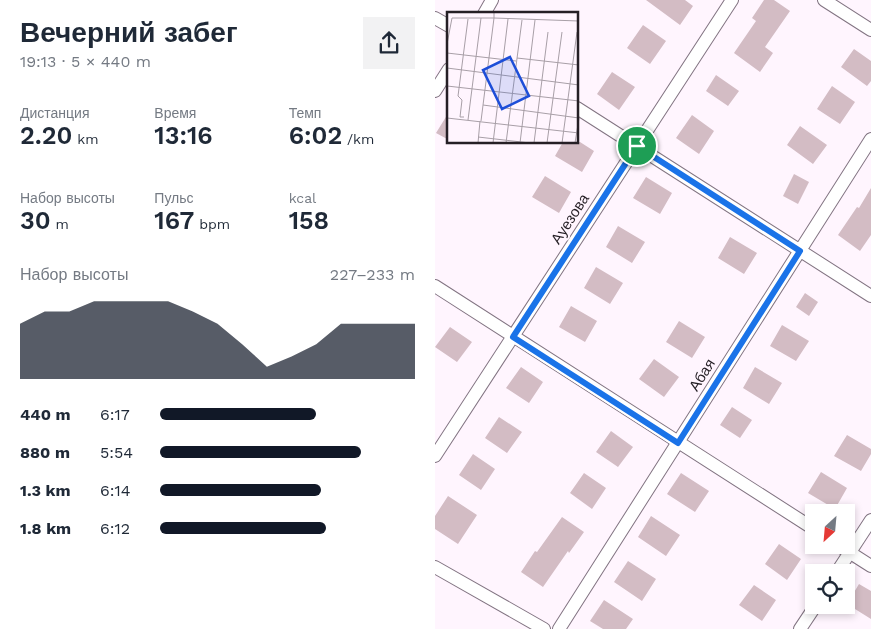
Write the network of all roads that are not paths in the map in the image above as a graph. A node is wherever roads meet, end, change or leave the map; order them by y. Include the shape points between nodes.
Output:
1 (492, 0) edge
2 (731, 0) edge
3 (824, 0) edge
4 (485, 12) edge
5 (435, 18) edge
6 (447, 25) edge
7 (871, 30) edge
8 (447, 72) edge
9 (435, 91) edge
10 (579, 109) edge
11 (871, 139) edge
12 (637, 146) junction
13 (800, 251) junction
14 (435, 286) edge
15 (871, 296) edge
16 (513, 337) junction
17 (678, 443) junction
18 (435, 456) edge
19 (871, 520) edge
20 (805, 523) edge
21 (855, 546) edge
22 (853, 554) edge
23 (871, 566) edge
24 (435, 567) edge
25 (810, 614) edge
26 (544, 629) edge
27 (559, 629) edge
28 (800, 629) edge

1 - 4 street
2 - 12 street, Ауезова
3 - 7 street
5 - 6 street
8 - 9 street
10 - 12 street
11 - 13 street, Абая
12 - 13 street
12 - 16 street, Ауезова
13 - 15 street
13 - 17 street, Абая
14 - 16 street
16 - 17 street
16 - 18 street, Ауезова
17 - 20 street
17 - 27 street, Абая
19 - 21 street
22 - 23 street
24 - 26 street
25 - 28 street

